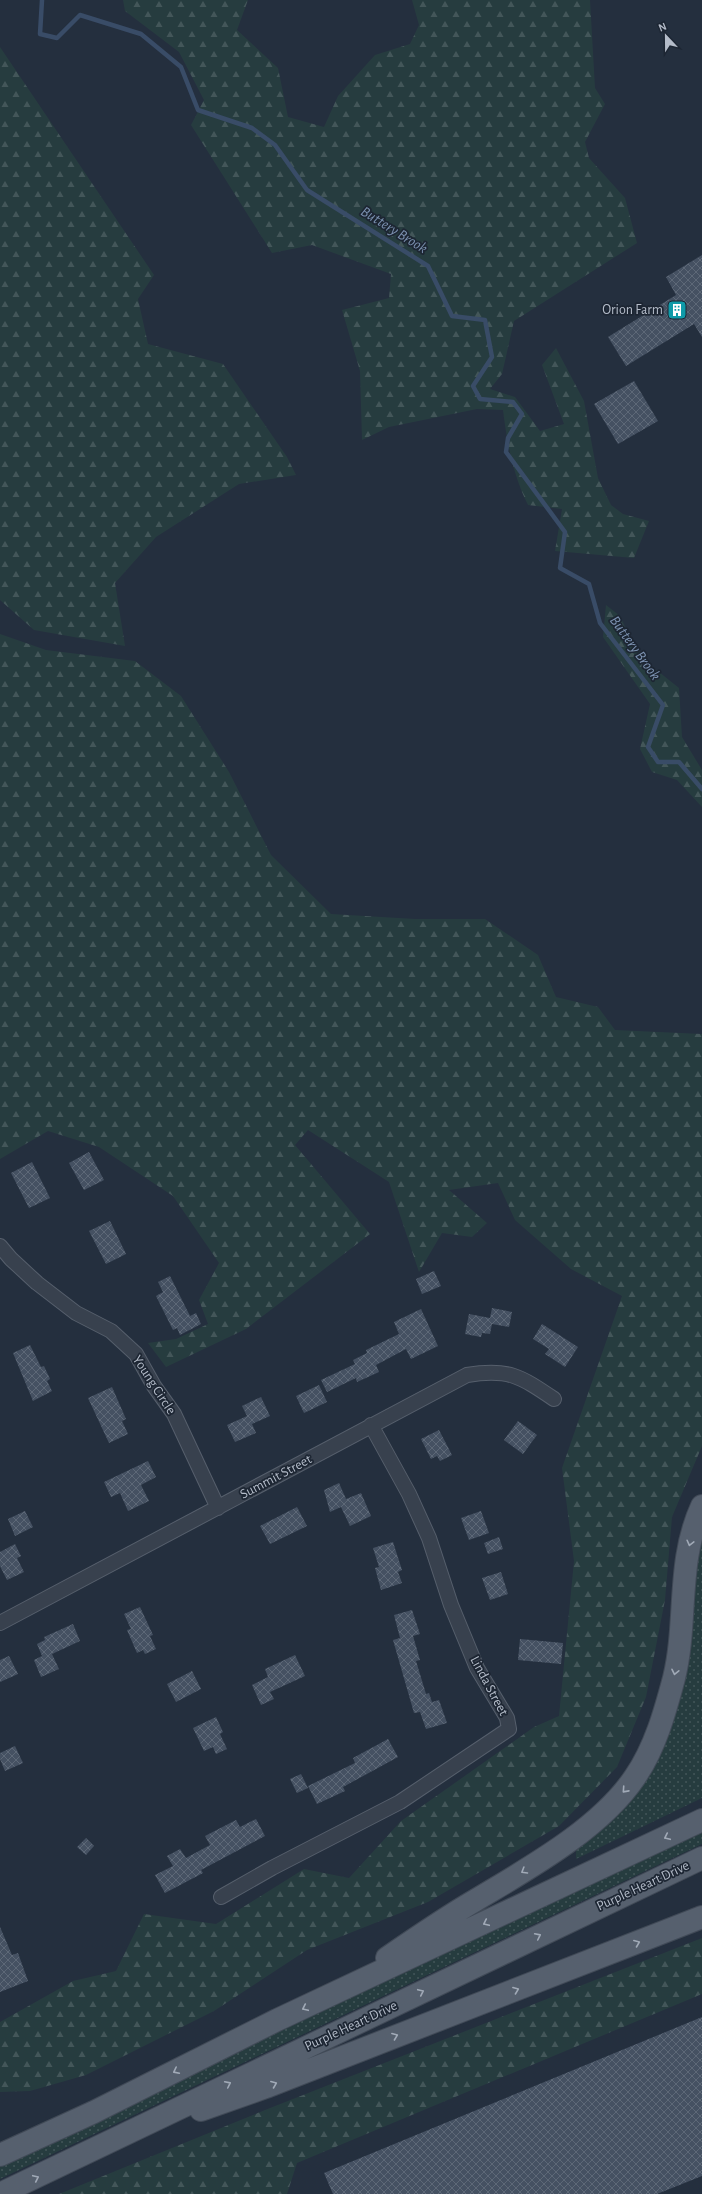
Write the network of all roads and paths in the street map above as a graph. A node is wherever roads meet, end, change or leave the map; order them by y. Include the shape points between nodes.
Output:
1 (0, 1246) edge
2 (554, 1399) dead end
3 (371, 1425) junction
4 (702, 1506) edge
5 (218, 1508) junction
6 (0, 1623) edge
7 (702, 1820) edge
8 (702, 1858) edge
9 (221, 1897) dead end
10 (702, 1917) edge
11 (331, 1996) junction
12 (92, 2150) junction
13 (0, 2155) edge
14 (0, 2194) edge

1 - 5 street, Young Circle via 37,1283 76,1313 111,1331 136,1354 174,1414
2 - 3 street, Summit Street via 528,1380 510,1373 488,1371 467,1375
3 - 5 street, Summit Street
3 - 9 street, Linda Street via 409,1494 440,1568 451,1606 478,1668 507,1718 509,1729 400,1802
4 -> 11 main road via 686,1564 679,1646 673,1680 649,1752 635,1778 607,1808 564,1845 455,1912
5 - 6 street, Summit Street
7 -> 11 main road
12 -> 8 main road, Purple Heart Drive
12 -> 10 main road via 266,2088
11 -> 13 main road
14 -> 12 main road, Purple Heart Drive

